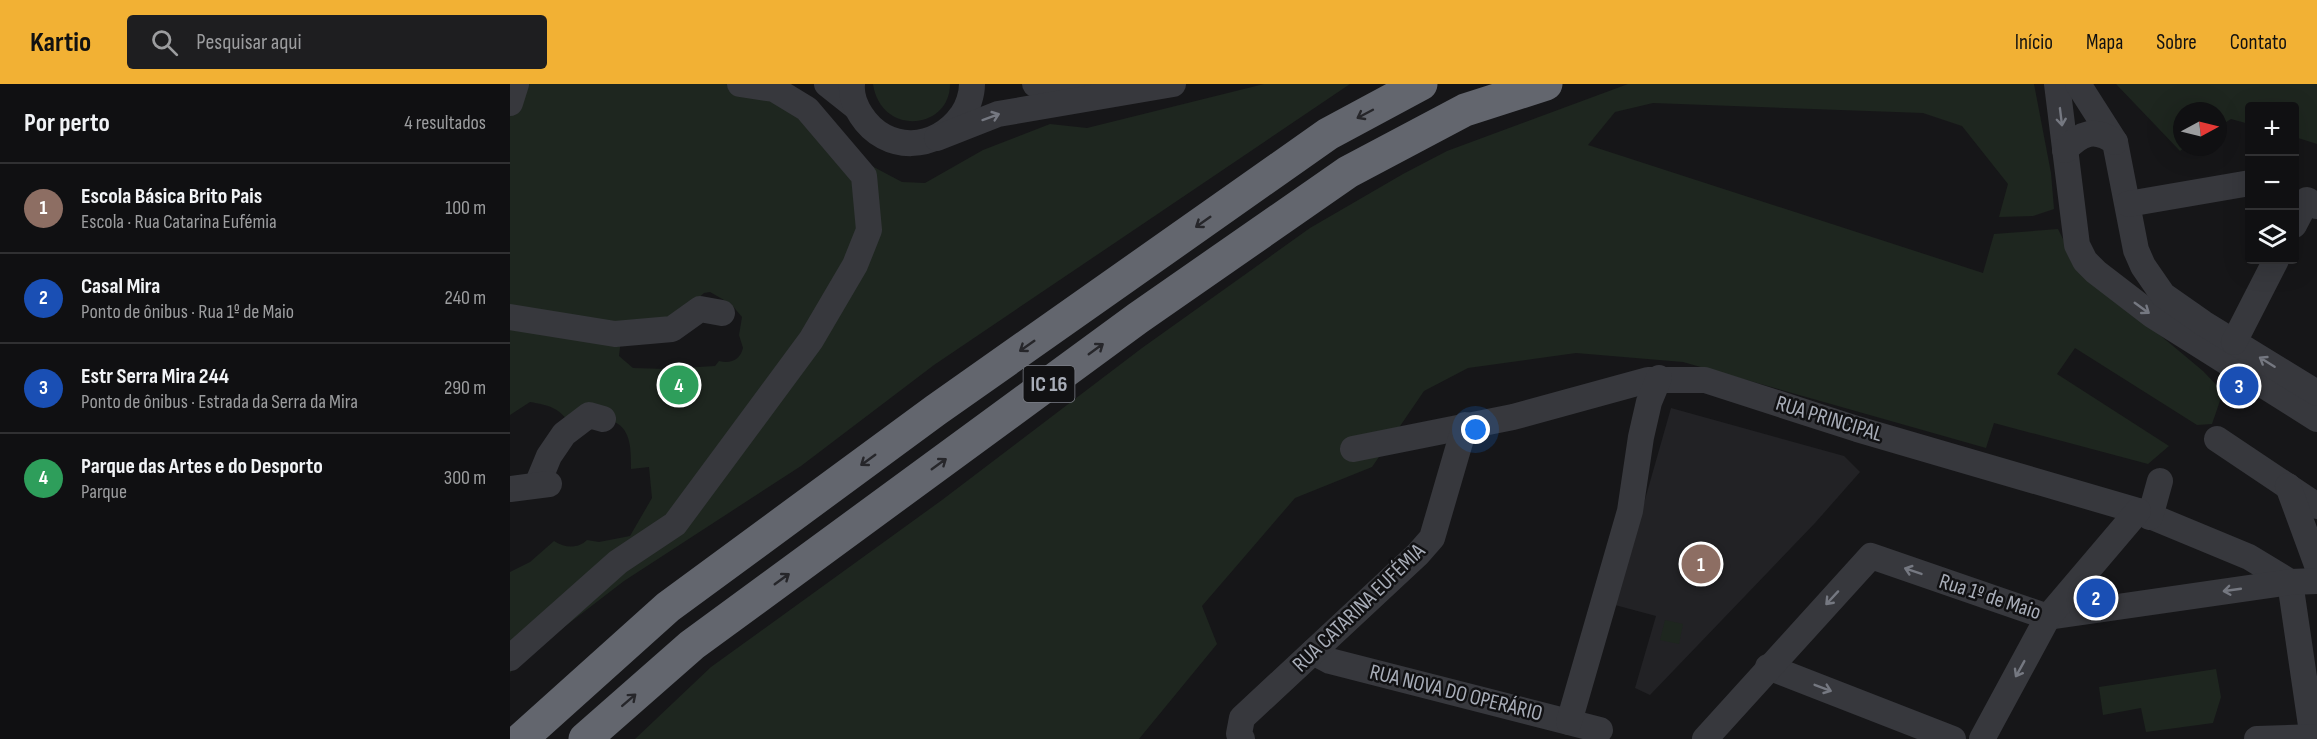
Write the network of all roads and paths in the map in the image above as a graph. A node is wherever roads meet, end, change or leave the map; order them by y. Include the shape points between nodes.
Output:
1 (516, 84) edge
2 (740, 84) edge
3 (827, 84) edge
4 (972, 84) edge
5 (1035, 84) edge
6 (1173, 84) edge
7 (1421, 84) edge
8 (1546, 84) edge
9 (2057, 84) edge
10 (2078, 84) edge
11 (1133, 87) edge
12 (854, 95) edge
13 (510, 103) edge
14 (937, 138) junction
15 (2115, 142) junction
16 (2065, 150) junction
17 (2245, 184) edge
18 (2306, 200) edge
19 (2128, 204) junction
20 (2299, 216) edge
21 (2136, 250) junction
22 (2275, 264) edge
23 (2096, 272) junction
24 (722, 313) dead end
25 (510, 317) edge
26 (2234, 342) junction
27 (1659, 378) junction
28 (2317, 393) edge
29 (603, 419) dead end
30 (2317, 419) edge
31 (1465, 425) junction
32 (2217, 439) dead end
33 (1353, 449) dead end
34 (2160, 481) dead end
35 (2288, 486) junction
36 (510, 489) edge
37 (2317, 506) edge
38 (2144, 514) junction
39 (2317, 565) edge
40 (2317, 581) edge
41 (2290, 582) junction
42 (2048, 617) junction
43 (1313, 652) junction
44 (510, 658) edge
45 (1768, 667) junction
46 (1569, 722) junction
47 (1600, 730) dead end
48 (2314, 738) edge
49 (521, 739) edge
50 (585, 739) edge
51 (1242, 739) edge
52 (1705, 739) edge
53 (1953, 739) edge
54 (1982, 739) edge
55 (2257, 739) edge

1 - 13 street
2 - 44 street via 774,89 807,109 864,176 869,230 855,265 811,340 675,524 618,562
3 - 12 street
4 - 14 street via 966,109 954,126
5 - 11 street
6 - 11 street
7 -> 49 highway, IC 16 via 1328,134 936,410 668,607
50 -> 8 highway, IC 16 via 692,645 1138,318 1348,172 1465,110
9 -> 16 street
10 - 15 street
14 -> 11 street via 998,114
12 - 14 street via 866,123 881,136 918,143
15 - 16 street via 2102,133 2088,134
15 - 19 street
16 - 23 street via 2077,246
17 - 19 street
18 - 20 street
19 - 21 street
21 - 23 street via 2129,268 2114,276
21 - 26 street via 2163,295
22 - 26 street
23 -> 30 street via 2151,315
24 - 25 street via 700,309 672,329 615,334
28 -> 26 street
27 - 31 street, RUA PRINCIPAL via 1513,417
27 - 38 street, RUA PRINCIPAL via 1705,380
27 - 46 street via 1641,437 1630,511
29 - 36 street via 589,415 564,434 549,456 543,484
31 - 33 street, RUA PRINCIPAL
31 - 43 street, RUA CATARINA EUFÉMIA via 1432,538
32 - 35 street
34 - 38 street
35 - 37 street
35 - 39 street
38 - 41 street, RUA PRINCIPAL via 2249,556
38 - 42 street
40 - 41 street, Rua 1º de Maio
41 -> 42 street, Rua 1º de Maio
41 - 48 street
42 -> 45 street, Rua 1º de Maio via 1871,556
42 -> 54 street
43 - 46 street, RUA NOVA DO OPERÁRIO via 1330,661
43 - 51 street, RUA CATARINA EUFÉMIA via 1242,718
45 - 52 street
45 -> 53 street
46 - 47 street, RUA NOVA DO OPERÁRIO
48 - 55 street

